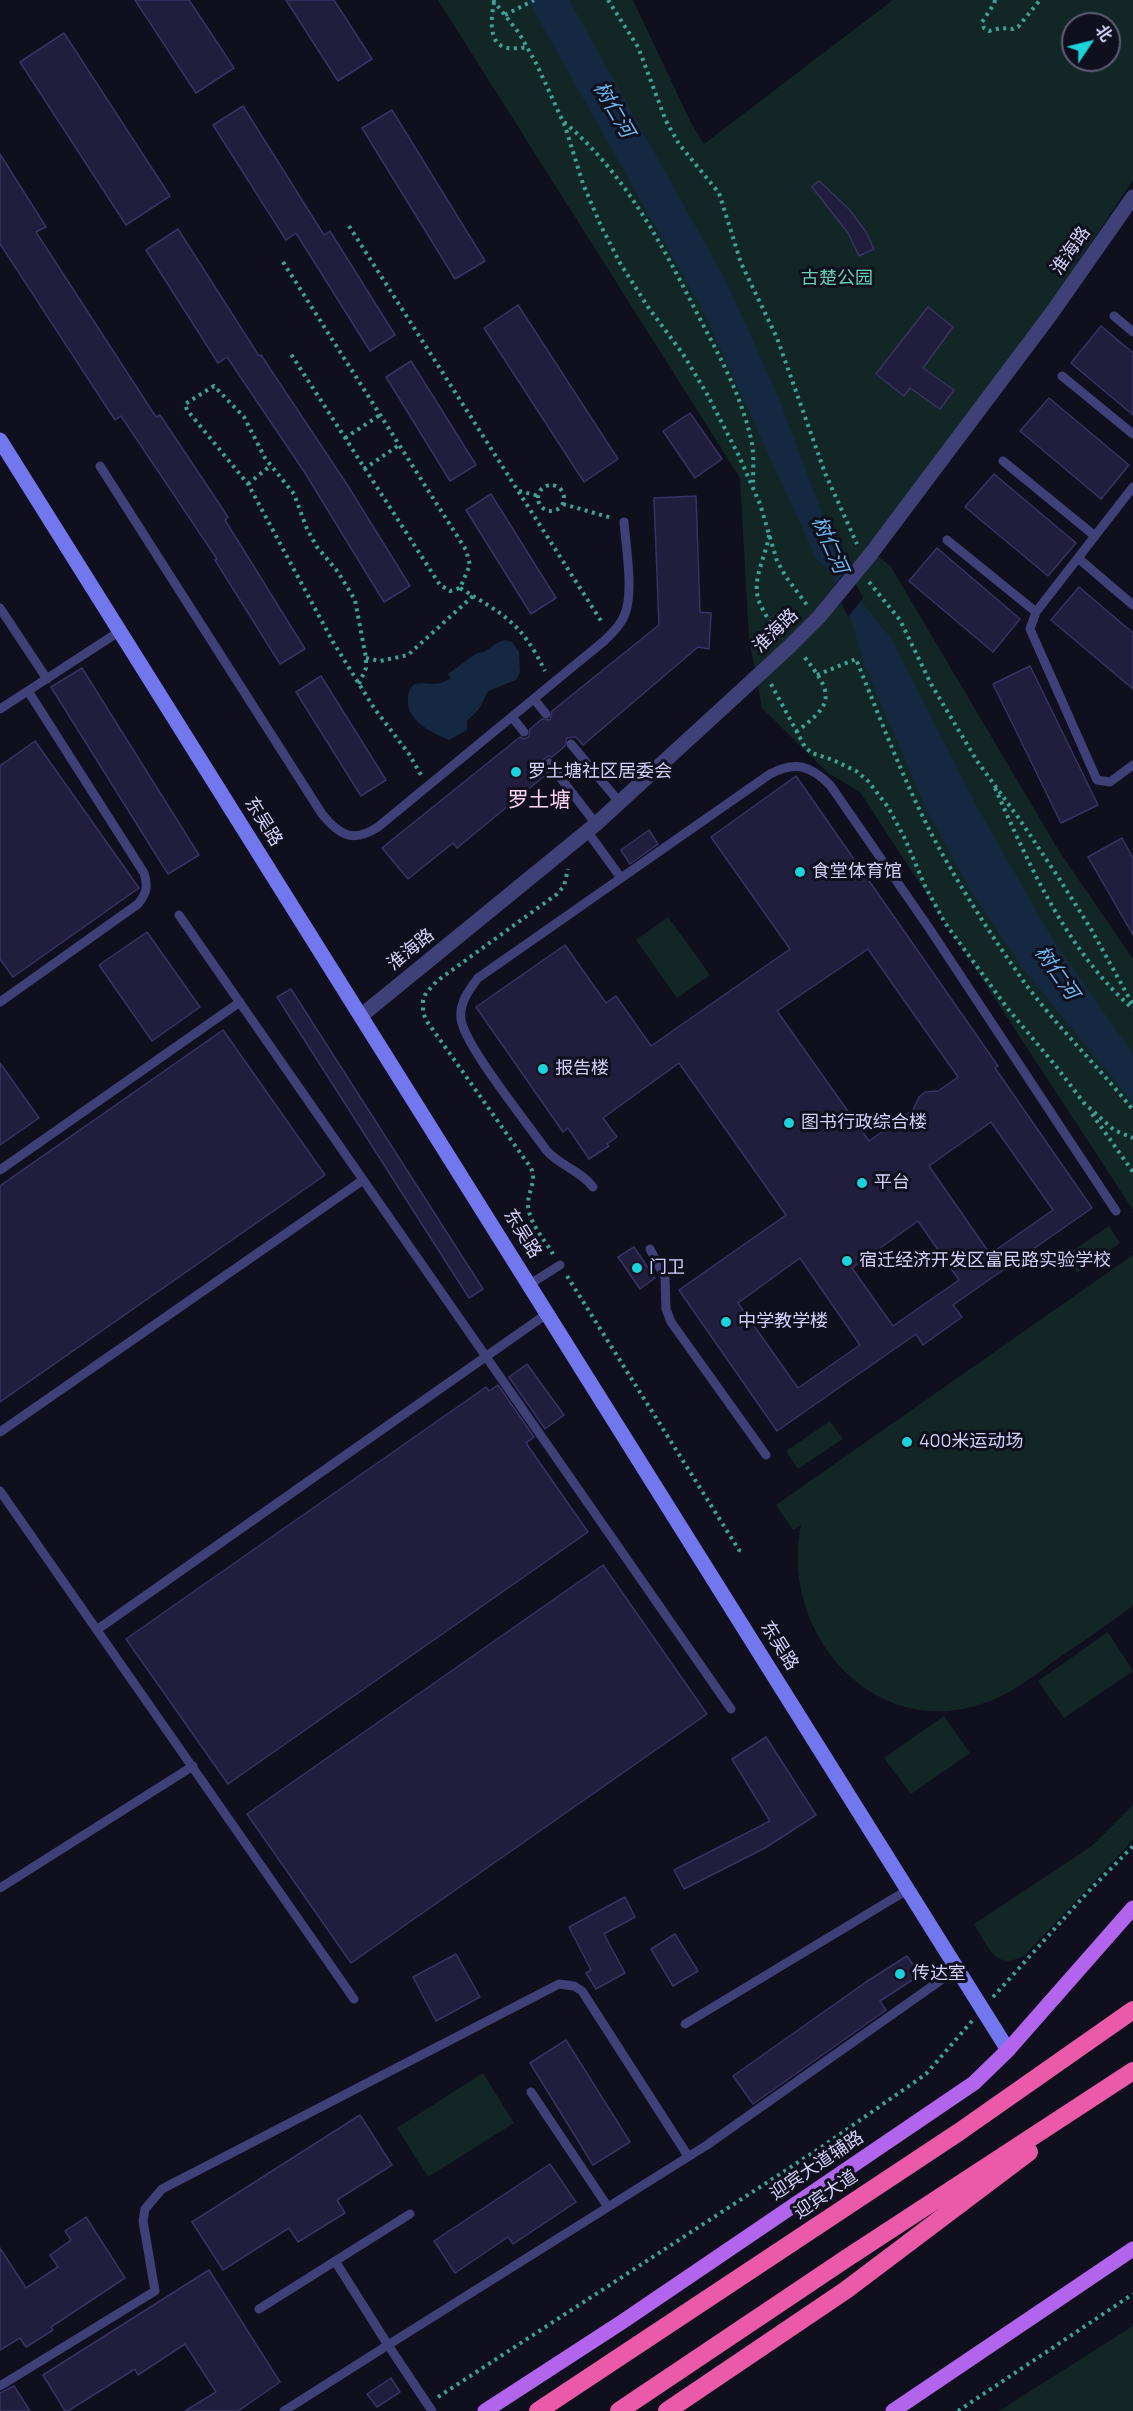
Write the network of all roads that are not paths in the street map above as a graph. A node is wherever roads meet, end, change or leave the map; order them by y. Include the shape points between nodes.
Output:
1 (1133, 197) edge
2 (1114, 316) dead end
3 (1133, 332) edge
4 (1062, 376) dead end
5 (1133, 434) edge
6 (0, 440) edge
7 (1003, 462) dead end
8 (100, 466) dead end
9 (1133, 487) edge
10 (624, 522) road end
11 (1095, 536) junction
12 (947, 540) dead end
13 (1078, 558) junction
14 (1133, 605) edge
15 (0, 608) edge
16 (1036, 612) junction
17 (120, 631) junction
18 (46, 679) junction
19 (28, 691) junction
20 (534, 699) junction
21 (0, 710) edge
22 (546, 714) dead end
23 (512, 717) junction
24 (524, 732) dead end
25 (571, 744) dead end
26 (549, 763) dead end
27 (1133, 765) edge
28 (620, 803) junction
29 (592, 827) junction
30 (621, 878) junction
31 (179, 915) dead end
32 (0, 1002) edge
33 (240, 1002) junction
34 (362, 1015) junction
35 (0, 1170) edge
36 (363, 1180) junction
37 (593, 1187) dead end
38 (1116, 1211) dead end
39 (650, 1249) dead end
40 (560, 1264) road end
41 (530, 1284) junction
42 (548, 1313) junction
43 (486, 1357) junction
44 (0, 1432) edge
45 (766, 1455) dead end
46 (0, 1491) edge
47 (98, 1629) junction
48 (731, 1709) dead end
49 (193, 1766) junction
50 (0, 1888) edge
51 (909, 1889) junction
52 (1133, 1908) edge
53 (958, 1968) junction
54 (354, 1999) dead end
55 (1133, 2010) edge
56 (685, 2024) dead end
57 (1008, 2050) junction
58 (1133, 2072) edge
59 (531, 2092) dead end
60 (688, 2156) junction
61 (608, 2207) junction
62 (410, 2214) dead end
63 (1133, 2249) edge
64 (335, 2261) junction
65 (259, 2309) dead end
66 (388, 2345) junction
67 (0, 2386) edge
68 (429, 2408) edge
69 (284, 2411) edge
70 (485, 2411) edge
71 (538, 2411) edge
72 (619, 2411) edge
73 (667, 2411) edge
74 (893, 2411) edge

1 - 28 street, 淮海路, bridge via 1051,314 818,618
2 - 3 lane
4 - 5 lane
6 - 17 street, 东吴路
7 - 11 lane
8 - 23 lane via 333,827 347,835 364,836
9 - 11 lane
10 - 20 lane via 627,610 619,626
11 - 13 lane
12 - 16 lane
13 - 14 lane
13 - 16 lane
15 - 18 lane
16 - 27 lane via 1030,629 1097,780 1110,782
17 - 18 lane
17 - 34 street, 东吴路
18 - 19 lane
19 - 21 lane
19 - 32 lane via 148,884 138,904
20 - 22 lane
20 - 23 lane
23 - 24 lane
25 - 28 lane
26 - 29 lane
28 - 29 street, 淮海路
29 - 30 lane
29 - 34 street, 淮海路
30 - 37 lane via 478,978 461,1011 467,1038 546,1150 579,1172
30 - 38 lane via 770,774 792,765 821,776 922,919
31 - 33 lane
33 - 35 lane
33 - 36 lane
34 - 41 street, 东吴路
36 - 43 lane
36 - 44 lane
39 - 45 lane via 665,1277 666,1309 671,1322
40 - 41 lane
41 - 42 street, 东吴路
42 - 43 lane
42 - 51 street, 东吴路
43 - 47 lane
43 - 48 lane
46 - 47 lane
47 - 49 lane
49 - 50 lane
49 - 54 lane
51 - 53 street, 东吴路
51 - 56 lane
52 - 57 main road, 迎宾大道辅路
53 - 57 street, 东吴路
53 - 60 lane
55 - 71 highway, 迎宾大道 via 950,2139
57 - 70 main road, 迎宾大道辅路 via 974,2084
58 - 72 highway
58 - 73 highway via 846,2290
59 - 61 lane
60 - 61 lane
60 - 67 lane via 582,1991 559,1984 162,2189 145,2209 144,2221 155,2291
61 - 66 lane
62 - 64 lane
63 - 74 main road
64 - 65 lane
64 - 66 lane
66 - 68 lane
66 - 69 lane

